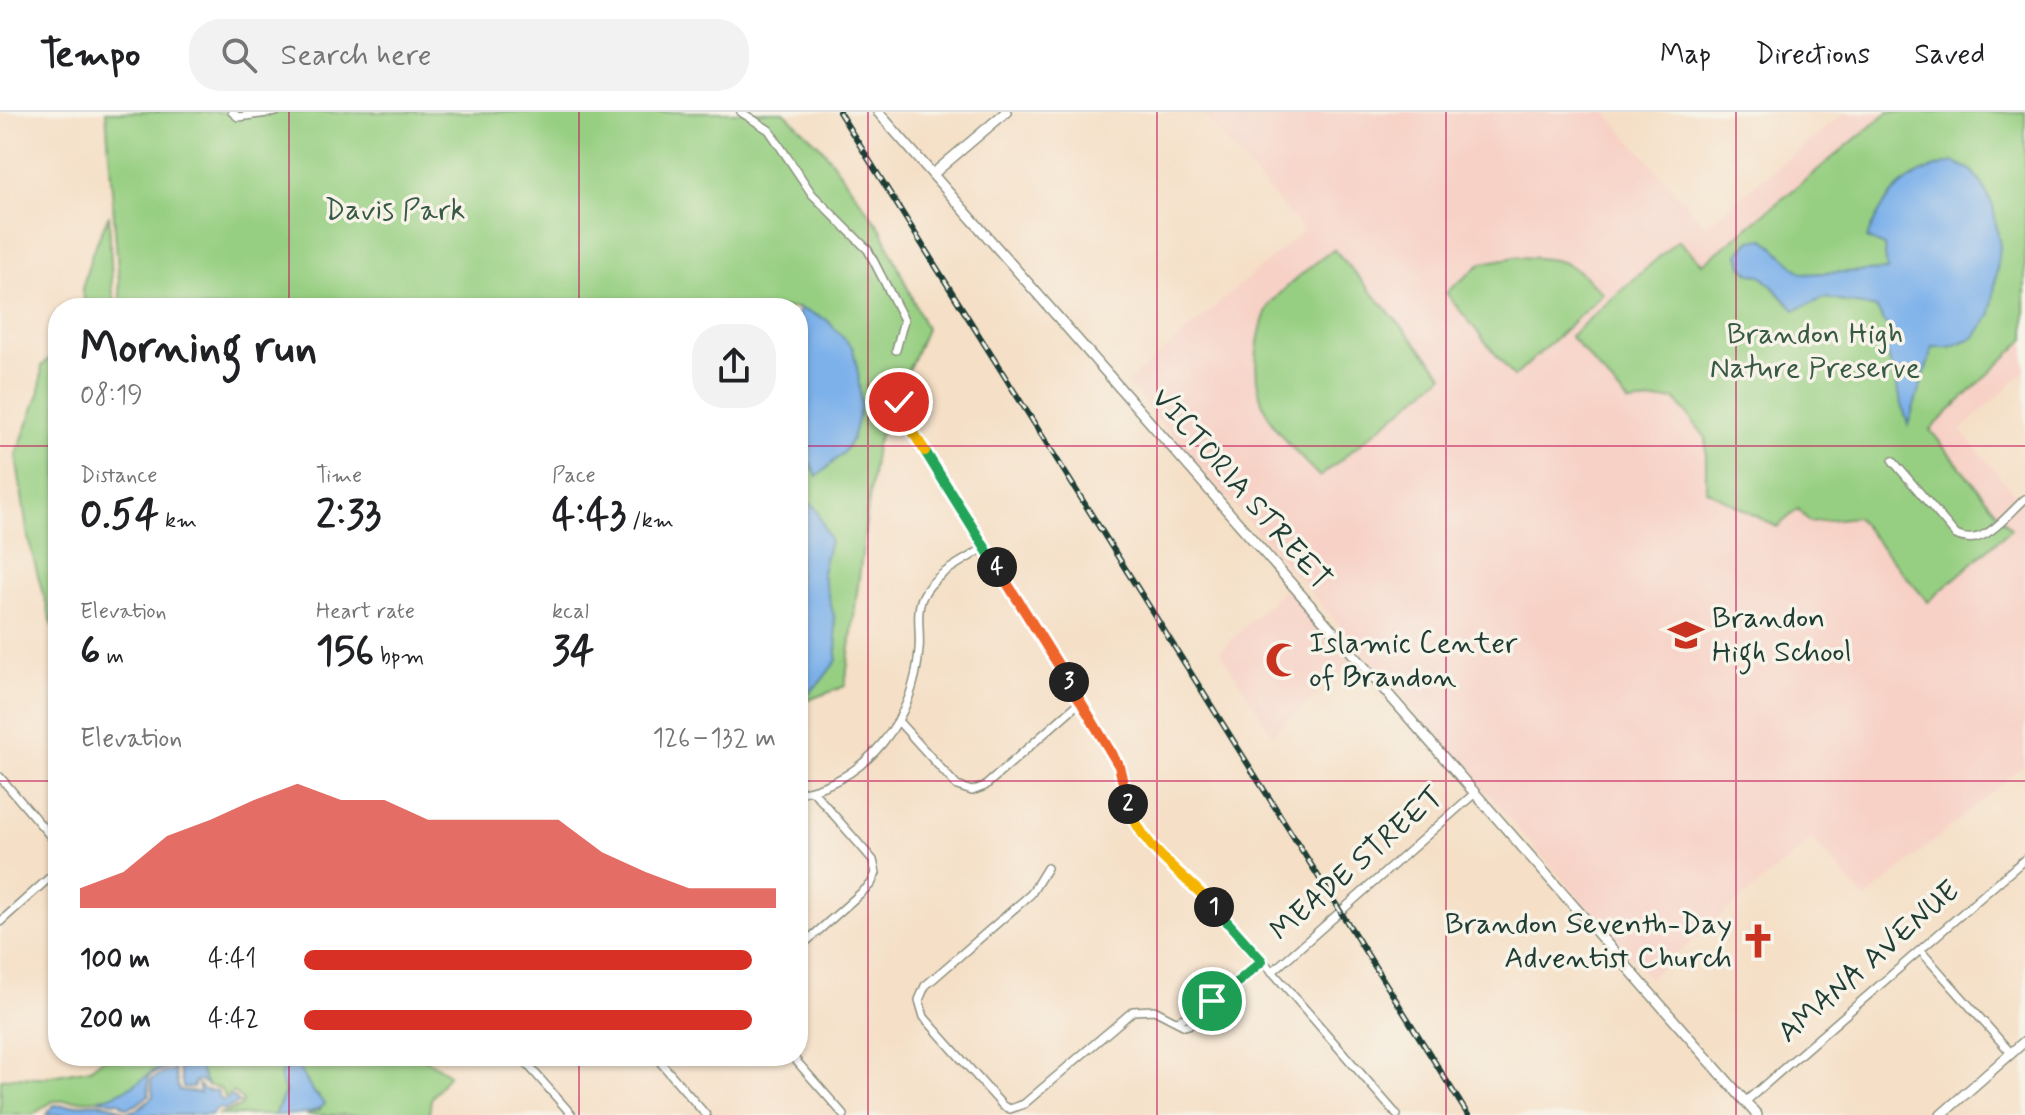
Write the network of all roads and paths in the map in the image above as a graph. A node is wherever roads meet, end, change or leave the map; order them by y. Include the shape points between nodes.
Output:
1 (232, 112) edge
2 (276, 112) edge
3 (741, 112) edge
4 (878, 112) edge
5 (1006, 112) edge
6 (933, 174) junction
7 (896, 350) dead end
8 (899, 402) dead end
9 (1893, 461) dead end
10 (2025, 499) edge
11 (985, 547) junction
12 (1081, 701) junction
13 (899, 722) junction
14 (0, 777) edge
15 (812, 790) junction
16 (808, 791) edge
17 (1475, 793) junction
18 (48, 833) edge
19 (2025, 859) edge
20 (1047, 868) dead end
21 (48, 879) edge
22 (0, 922) edge
23 (808, 940) edge
24 (1920, 950) junction
25 (1262, 961) junction
26 (1272, 972) junction
27 (2025, 1041) edge
28 (2011, 1053) junction
29 (529, 1066) edge
30 (664, 1066) edge
31 (801, 1066) edge
32 (1745, 1102) junction
33 (572, 1115) edge
34 (706, 1115) edge
35 (844, 1115) edge
36 (1397, 1115) edge
37 (1757, 1115) edge
38 (1941, 1115) edge

1 - 2 street via 238,117
3 - 7 street via 769,130 812,194 868,250 904,320
4 - 6 street, VICTORIA STREET
5 - 6 street
6 - 17 street, VICTORIA STREET
8 - 11 street
9 - 10 street via 1956,535 1967,541 1979,539
11 - 12 street
11 - 13 street via 936,579 924,594 915,677
12 - 13 street via 985,786 972,791 957,786
12 - 25 street via 1119,766 1139,830
13 - 15 street via 864,761
14 - 18 street
15 - 16 street
15 - 23 street via 873,860 876,873 871,884
17 - 26 street, MEADE STREET
17 - 32 street, VICTORIA STREET
19 - 24 street, AMANA AVENUE
20 - 25 street via 1031,894 925,986 919,1000 924,1017 997,1101 1010,1109 1024,1104 1133,1011 1148,1009 1185,1026 1216,1008 1218,999
21 - 22 street
24 - 28 street
24 - 32 street, AMANA AVENUE
25 - 26 street
26 - 36 street
27 - 28 street
28 - 38 street
29 - 33 street
30 - 34 street
31 - 35 street
32 - 37 street, VICTORIA STREET

